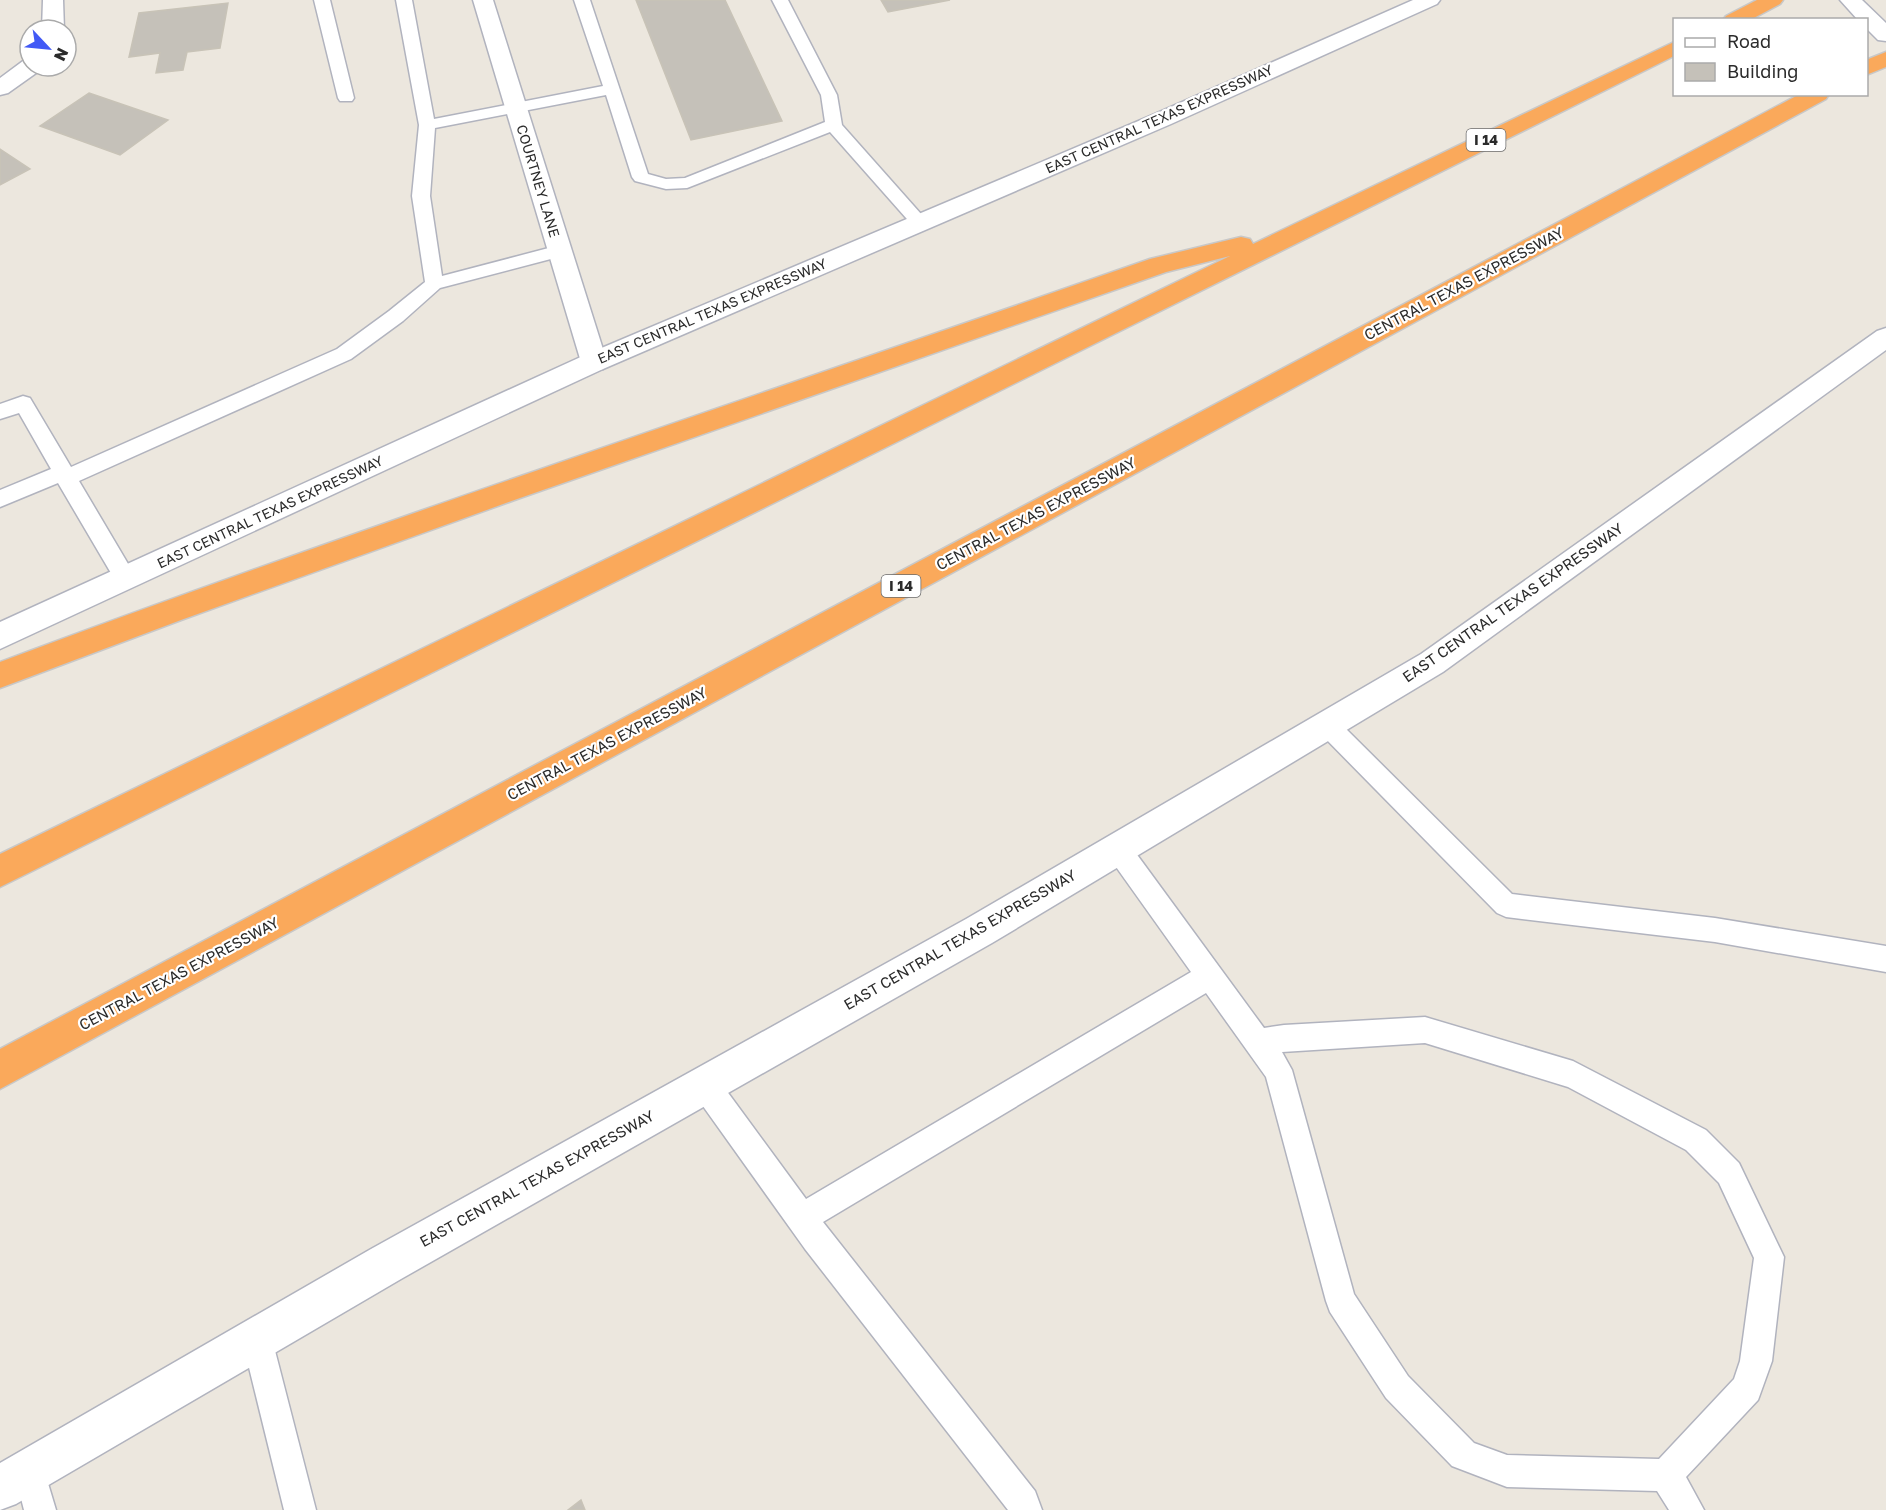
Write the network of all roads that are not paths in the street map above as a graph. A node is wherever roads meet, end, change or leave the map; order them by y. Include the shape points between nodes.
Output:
1 (54, 0) edge
2 (322, 0) edge
3 (404, 0) edge
4 (483, 0) edge
5 (582, 0) edge
6 (780, 0) edge
7 (1431, 0) edge
8 (1773, 0) edge
9 (1850, 0) edge
10 (1739, 17) edge
11 (53, 18) edge
12 (1886, 35) edge
13 (1673, 48) edge
14 (1886, 59) edge
15 (1868, 68) edge
16 (18, 75) edge
17 (0, 88) edge
18 (611, 89) junction
19 (346, 98) dead end
20 (1809, 99) edge
21 (515, 107) junction
22 (427, 126) junction
23 (834, 126) junction
24 (920, 223) junction
25 (1298, 232) junction
26 (560, 251) junction
27 (434, 284) junction
28 (1886, 337) edge
29 (594, 362) junction
30 (0, 412) edge
31 (65, 475) junction
32 (0, 499) edge
33 (126, 579) junction
34 (0, 636) edge
35 (0, 675) edge
36 (1327, 725) junction
37 (1118, 849) junction
38 (0, 871) edge
39 (1886, 959) edge
40 (1210, 976) junction
41 (1259, 1043) junction
42 (0, 1070) edge
43 (705, 1085) junction
44 (802, 1218) junction
45 (257, 1339) junction
46 (30, 1471) junction
47 (1666, 1475) junction
48 (0, 1488) edge
49 (40, 1510) edge
50 (300, 1510) edge
51 (1026, 1510) edge
52 (1688, 1510) edge

1 - 11 main road
2 - 19 lane
3 - 22 lane
4 - 21 main road, COURTNEY LANE
5 - 18 lane
6 - 23 lane via 829,95
7 - 24 main road, EAST CENTRAL TEXAS EXPRESSWAY
8 - 10 highway
9 - 12 main road
13 - 25 highway, I 14
14 - 15 highway
16 - 17 main road
18 - 21 lane
18 - 23 lane via 641,177 666,184 687,183
20 - 42 highway, CENTRAL TEXAS EXPRESSWAY / I 14
21 - 22 lane
21 - 26 main road, COURTNEY LANE
22 - 27 lane via 421,196
23 - 24 lane
24 - 29 main road, EAST CENTRAL TEXAS EXPRESSWAY
25 - 35 highway via 1160,265 510,490
25 - 38 highway, I 14
26 - 27 lane
26 - 29 main road, COURTNEY LANE
27 - 31 lane via 344,354
28 - 36 main road, EAST CENTRAL TEXAS EXPRESSWAY via 1432,663
29 - 33 main road, EAST CENTRAL TEXAS EXPRESSWAY
30 - 31 lane via 23,403
31 - 32 lane
31 - 33 lane
33 - 34 main road, EAST CENTRAL TEXAS EXPRESSWAY
36 - 37 main road, EAST CENTRAL TEXAS EXPRESSWAY
36 - 39 lane via 1506,905 1715,930
37 - 40 lane
37 - 43 main road, EAST CENTRAL TEXAS EXPRESSWAY
40 - 41 lane
40 - 44 lane
41 - 47 lane via 1278,1070 1341,1301 1397,1387 1463,1455 1507,1471
41 - 47 lane via 1284,1038 1425,1030 1573,1075 1696,1140 1729,1173 1769,1257 1756,1360 1747,1389
43 - 44 lane
43 - 45 main road, EAST CENTRAL TEXAS EXPRESSWAY
44 - 51 lane
45 - 46 main road, EAST CENTRAL TEXAS EXPRESSWAY
45 - 50 lane
46 - 48 main road, EAST CENTRAL TEXAS EXPRESSWAY
46 - 49 lane
47 - 52 lane

